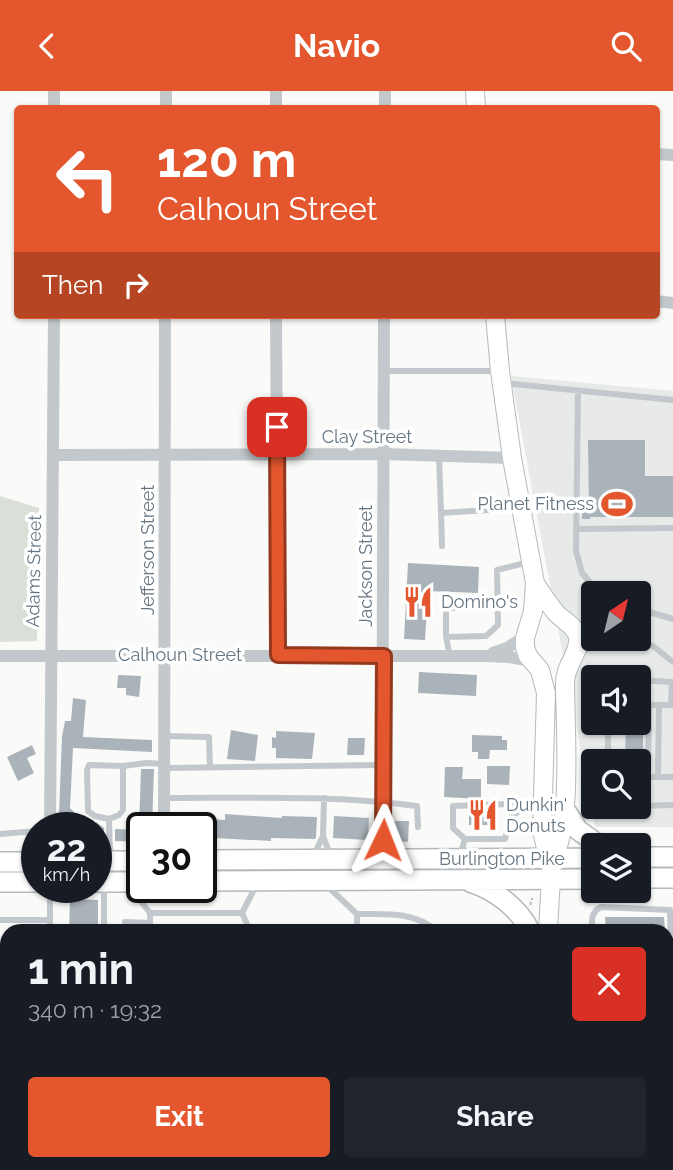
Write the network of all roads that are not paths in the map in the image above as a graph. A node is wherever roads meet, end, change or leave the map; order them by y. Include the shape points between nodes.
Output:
1 (54, 319) edge
2 (166, 319) edge
3 (276, 319) edge
4 (384, 319) edge
5 (495, 319) edge
6 (384, 371) junction
7 (501, 377) junction
8 (578, 391) junction
9 (673, 400) edge
10 (277, 454) junction
11 (384, 454) junction
12 (54, 455) junction
13 (165, 455) junction
14 (439, 455) junction
15 (512, 458) junction
16 (521, 508) junction
17 (441, 513) junction
18 (673, 528) edge
19 (576, 529) junction
20 (442, 546) dead end
21 (531, 562) junction
22 (587, 581) edge
23 (535, 583) junction
24 (498, 608) junction
25 (651, 613) edge
26 (560, 617) junction
27 (673, 619) edge
28 (575, 629) junction
29 (528, 630) junction
30 (581, 631) edge
31 (446, 637) junction
32 (651, 645) edge
33 (584, 651) edge
34 (165, 655) junction
35 (278, 655) junction
36 (0, 656) edge
37 (50, 656) junction
38 (384, 656) junction
39 (450, 656) junction
40 (486, 656) junction
41 (571, 660) junction
42 (673, 662) edge
43 (534, 663) junction
44 (651, 681) edge
45 (651, 705) edge
46 (659, 705) junction
47 (672, 705) edge
48 (165, 736) junction
49 (383, 765) junction
50 (165, 766) junction
51 (123, 767) junction
52 (210, 768) junction
53 (658, 776) junction
54 (651, 777) edge
55 (673, 777) edge
56 (165, 797) junction
57 (324, 798) junction
58 (543, 799) junction
59 (384, 801) junction
60 (673, 805) edge
61 (651, 806) edge
62 (564, 808) junction
63 (50, 812) edge
64 (89, 812) edge
65 (165, 812) edge
66 (512, 815) junction
67 (112, 818) edge
68 (418, 827) dead end
69 (21, 832) edge
70 (582, 833) edge
71 (0, 834) edge
72 (323, 836) junction
73 (465, 839) junction
74 (505, 839) junction
75 (651, 857) edge
76 (673, 857) edge
77 (322, 859) junction
78 (382, 859) junction
79 (459, 859) junction
80 (517, 859) junction
81 (217, 860) edge
82 (581, 861) edge
83 (0, 862) edge
84 (21, 862) edge
85 (551, 869) junction
86 (581, 876) edge
87 (651, 878) edge
88 (673, 878) edge
89 (463, 879) junction
90 (21, 881) edge
91 (217, 881) edge
92 (258, 881) junction
93 (322, 881) junction
94 (0, 882) edge
95 (50, 903) edge
96 (102, 903) edge
97 (145, 903) edge
98 (150, 913) junction
99 (242, 913) junction
100 (357, 914) junction
101 (0, 920) edge
102 (50, 920) junction
103 (50, 924) edge
104 (103, 924) edge
105 (150, 924) edge
106 (247, 924) edge
107 (357, 924) edge
108 (427, 924) edge
109 (526, 924) edge
110 (548, 924) edge
111 (592, 924) edge
112 (670, 924) edge

1 - 12 street, Adams Street
2 - 13 street, Jefferson Street
3 - 10 street
4 - 6 street, Jackson Street
5 - 7 main road
6 - 7 lane
6 - 11 street, Jackson Street
7 - 8 lane
7 - 15 main road
8 - 9 lane
8 - 19 lane
10 - 11 street, Clay Street
10 - 13 street, Clay Street
10 - 35 street
11 - 14 street, Clay Street
11 - 38 street, Jackson Street
12 - 13 street, Clay Street
12 - 37 street, Adams Street
13 - 34 street, Jefferson Street
14 - 15 street, Clay Street
14 - 17 lane
15 - 16 main road
16 - 17 lane
16 - 21 main road
17 - 20 lane
18 - 19 lane
19 - 22 lane via 576,551
21 - 23 main road
21 - 24 lane via 497,570
23 - 26 main road
23 - 29 main road
24 - 31 lane via 498,625 486,636
24 - 31 lane via 446,608
25 - 27 lane
26 - 28 main road
26 - 29 main road, Calhoun Street via 544,617
28 - 30 lane
28 - 41 main road via 578,645
29 - 40 street, Calhoun Street via 507,648
29 - 43 main road via 527,652
31 - 39 lane
32 - 42 lane
33 - 41 lane, Calhoun Street
34 - 35 street, Calhoun Street
34 - 37 street, Calhoun Street
34 - 48 street, Jefferson Street
35 - 38 street, Calhoun Street
36 - 37 street, Calhoun Street
37 - 63 street, Adams Street
38 - 39 street, Calhoun Street
38 - 49 street, Jackson Street
39 - 40 street, Calhoun Street
40 - 43 street, Calhoun Street
41 - 43 main road, Calhoun Street via 553,669
41 - 62 main road via 565,675
43 - 58 main road via 546,693
44 - 47 lane via 672,682
45 - 46 lane
46 - 47 lane
46 - 53 lane
48 - 50 street, Jefferson Street
48 - 52 lane via 209,737
49 - 52 lane
49 - 59 street, Jackson Street
50 - 51 lane
50 - 52 lane
50 - 56 street, Jefferson Street
51 - 64 lane via 89,765
51 - 67 lane via 122,810
53 - 54 lane
53 - 55 lane
56 - 57 lane
56 - 65 street, Jefferson Street
57 - 59 lane
57 - 72 lane
58 - 66 lane
58 - 85 main road via 543,840
59 - 68 lane via 417,806
59 - 78 street, Jackson Street
60 - 61 lane
62 - 70 highway
62 - 85 main road
66 - 73 lane via 513,804 453,806 453,828
66 - 74 lane
69 - 71 lane
72 - 77 lane
72 - 77 lane
73 - 74 lane
73 - 79 lane
74 - 80 lane
75 - 76 highway
77 - 78 highway, Burlington Pike
77 - 81 highway, Burlington Pike
78 - 79 highway, Burlington Pike
79 - 80 highway, Burlington Pike
80 - 85 highway, Burlington Pike
82 - 85 highway, Burlington Pike
83 - 84 highway
85 - 86 highway, Burlington Pike
85 - 89 highway, Burlington Pike
85 - 110 main road
87 - 88 highway
89 - 93 highway, Burlington Pike
89 - 109 highway via 501,898
90 - 94 highway
91 - 92 highway, Burlington Pike
92 - 93 highway, Burlington Pike
92 - 99 lane
93 - 100 lane
95 - 102 lane
96 - 104 lane
97 - 98 lane
98 - 99 lane
98 - 105 lane
99 - 106 lane
100 - 107 lane
100 - 108 lane via 410,916
101 - 102 lane
102 - 103 lane
111 - 112 lane via 601,908 670,910

